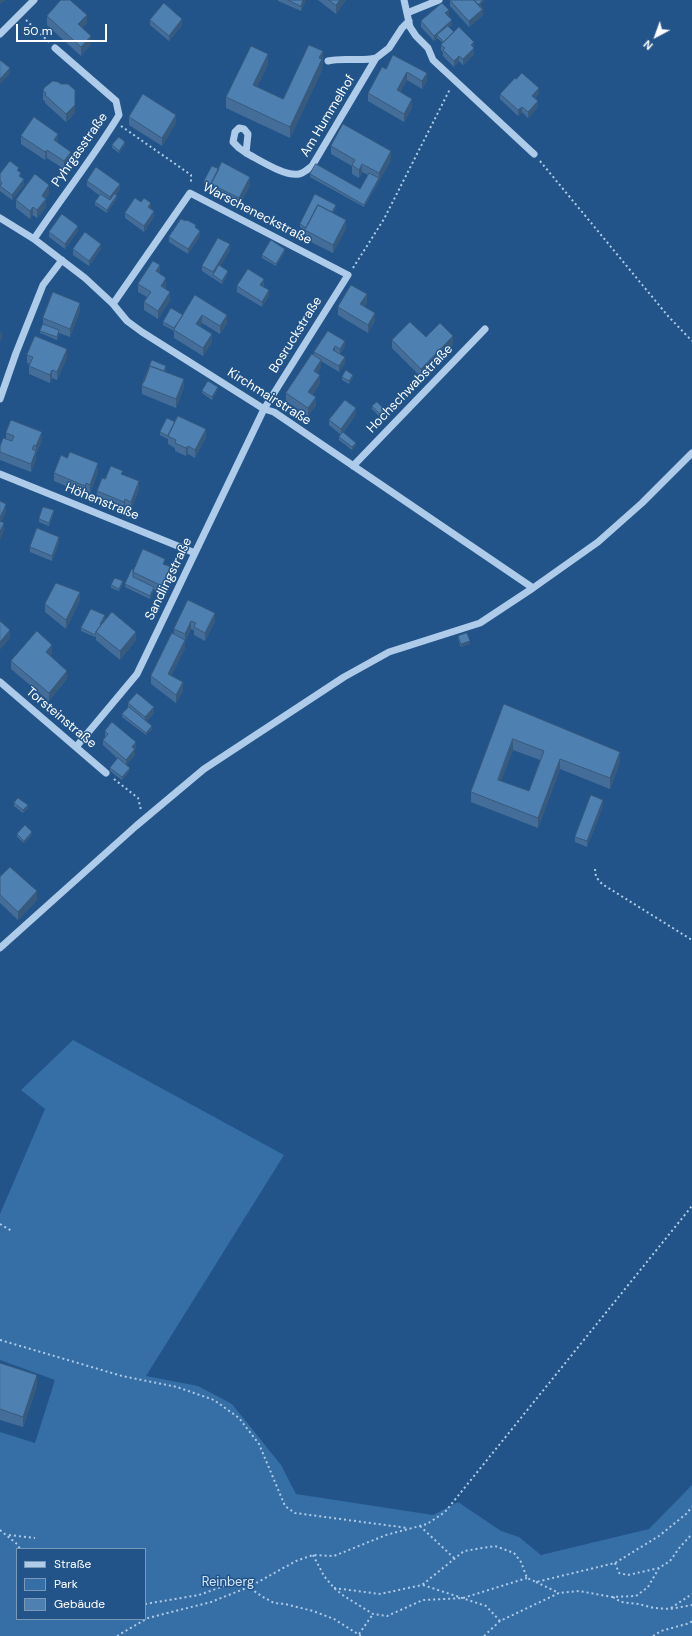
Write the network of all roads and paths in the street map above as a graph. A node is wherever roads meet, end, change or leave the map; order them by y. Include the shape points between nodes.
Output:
1 (34, 0) edge
2 (404, 0) edge
3 (439, 0) edge
4 (20, 13) junction
5 (407, 13) junction
6 (408, 21) junction
7 (0, 34) edge
8 (55, 48) joint
9 (376, 58) junction
10 (328, 61) dead end
11 (455, 79) junction
12 (115, 122) junction
13 (246, 153) dead end
14 (534, 154) joint
15 (190, 193) junction
16 (1, 221) edge
17 (34, 239) junction
18 (62, 260) junction
19 (348, 275) junction
20 (113, 304) junction
21 (485, 329) dead end
22 (692, 341) edge
23 (0, 399) edge
24 (264, 409) junction
25 (692, 453) edge
26 (353, 466) junction
27 (0, 474) edge
28 (195, 553) junction
29 (533, 588) junction
30 (0, 682) edge
31 (76, 747) junction
32 (106, 773) joint
33 (138, 798) dead end
34 (595, 869) dead end
35 (692, 940) edge
36 (0, 948) edge
37 (692, 1206) edge
38 (0, 1224) edge
39 (12, 1231) dead end
40 (0, 1340) edge
41 (692, 1506) edge
42 (420, 1526) junction
43 (409, 1528) junction
44 (0, 1530) edge
45 (692, 1534) edge
46 (7, 1535) junction
47 (35, 1538) dead end
48 (19, 1548) edge
49 (313, 1555) junction
50 (454, 1558) junction
51 (615, 1563) junction
52 (659, 1568) junction
53 (527, 1578) junction
54 (536, 1582) junction
55 (422, 1585) junction
56 (249, 1587) junction
57 (334, 1588) junction
58 (559, 1593) junction
59 (692, 1594) edge
60 (612, 1597) junction
61 (463, 1598) junction
62 (146, 1604) edge
63 (692, 1605) edge
64 (670, 1609) junction
65 (374, 1614) junction
66 (146, 1619) edge
67 (145, 1620) edge
68 (500, 1621) junction
69 (692, 1621) edge
70 (360, 1635) edge
71 (117, 1636) edge
72 (484, 1636) edge
73 (654, 1636) edge

1 - 4 street
2 - 5 street
3 - 5 street
4 - 7 street
4 - 8 path
5 - 6 street
6 - 9 street, Am Hummelhof via 389,48
6 - 11 street via 413,32 428,48 433,60
8 - 12 street, Pyhrgasstraße via 116,101 119,115
9 - 10 street
9 - 13 street, Am Hummelhof via 317,160 306,171 299,174 286,173
11 - 14 street
11 - 19 path via 384,219
12 - 15 path via 191,175
12 - 17 street, Pyhrgasstraße
14 - 22 path via 668,316
15 - 19 street, Warscheneckstraße
15 - 20 street, Warscheneckstraße
16 - 17 street, Kirchmairstraße
17 - 18 street, Kirchmairstraße
18 - 20 street, Kirchmairstraße via 86,278
18 - 23 street via 43,284
19 - 24 street, Bosruckstraße
20 - 24 street, Kirchmairstraße via 127,321 142,332
21 - 26 street, Hochschwabstraße
24 - 26 street, Kirchmairstraße via 274,412
24 - 28 street, Sandlingstraße
25 - 29 street via 598,542
26 - 29 street, Kirchmairstraße
27 - 28 street, Höhenstraße
28 - 31 street, Sandlingstraße via 137,674
29 - 36 street via 480,623 389,652 344,677 204,769 136,826
30 - 31 street, Torsteinstraße
31 - 32 street, Torsteinstraße
32 - 33 path
34 - 35 path via 596,877 602,884
37 - 42 path via 445,1512
38 - 39 path
40 - 43 path via 122,1376 177,1387 214,1400 239,1418 259,1444 285,1506 290,1510 328,1519
41 - 51 path via 659,1536
42 - 43 path
42 - 50 path
43 - 49 path via 334,1556
44 - 46 path
45 - 52 path via 670,1561
46 - 47 path
46 - 48 path
49 - 56 path via 296,1561
49 - 57 path
50 - 53 path via 464,1551 495,1546 514,1553
50 - 55 path
51 - 52 path via 619,1573 628,1575
51 - 54 path
52 - 60 path via 648,1587 636,1596
53 - 54 path
53 - 61 path
54 - 58 path
55 - 57 path via 380,1594
55 - 61 path
56 - 62 path via 235,1582 199,1595
56 - 66 path via 212,1602
56 - 70 path via 274,1603 313,1610
57 - 65 path
58 - 60 path via 579,1591
58 - 68 path
59 - 64 path
60 - 64 path via 621,1602
61 - 65 path via 423,1600 387,1616
61 - 68 path via 486,1606
63 - 64 path
65 - 70 path
67 - 71 path
68 - 72 path
69 - 73 path via 661,1631

